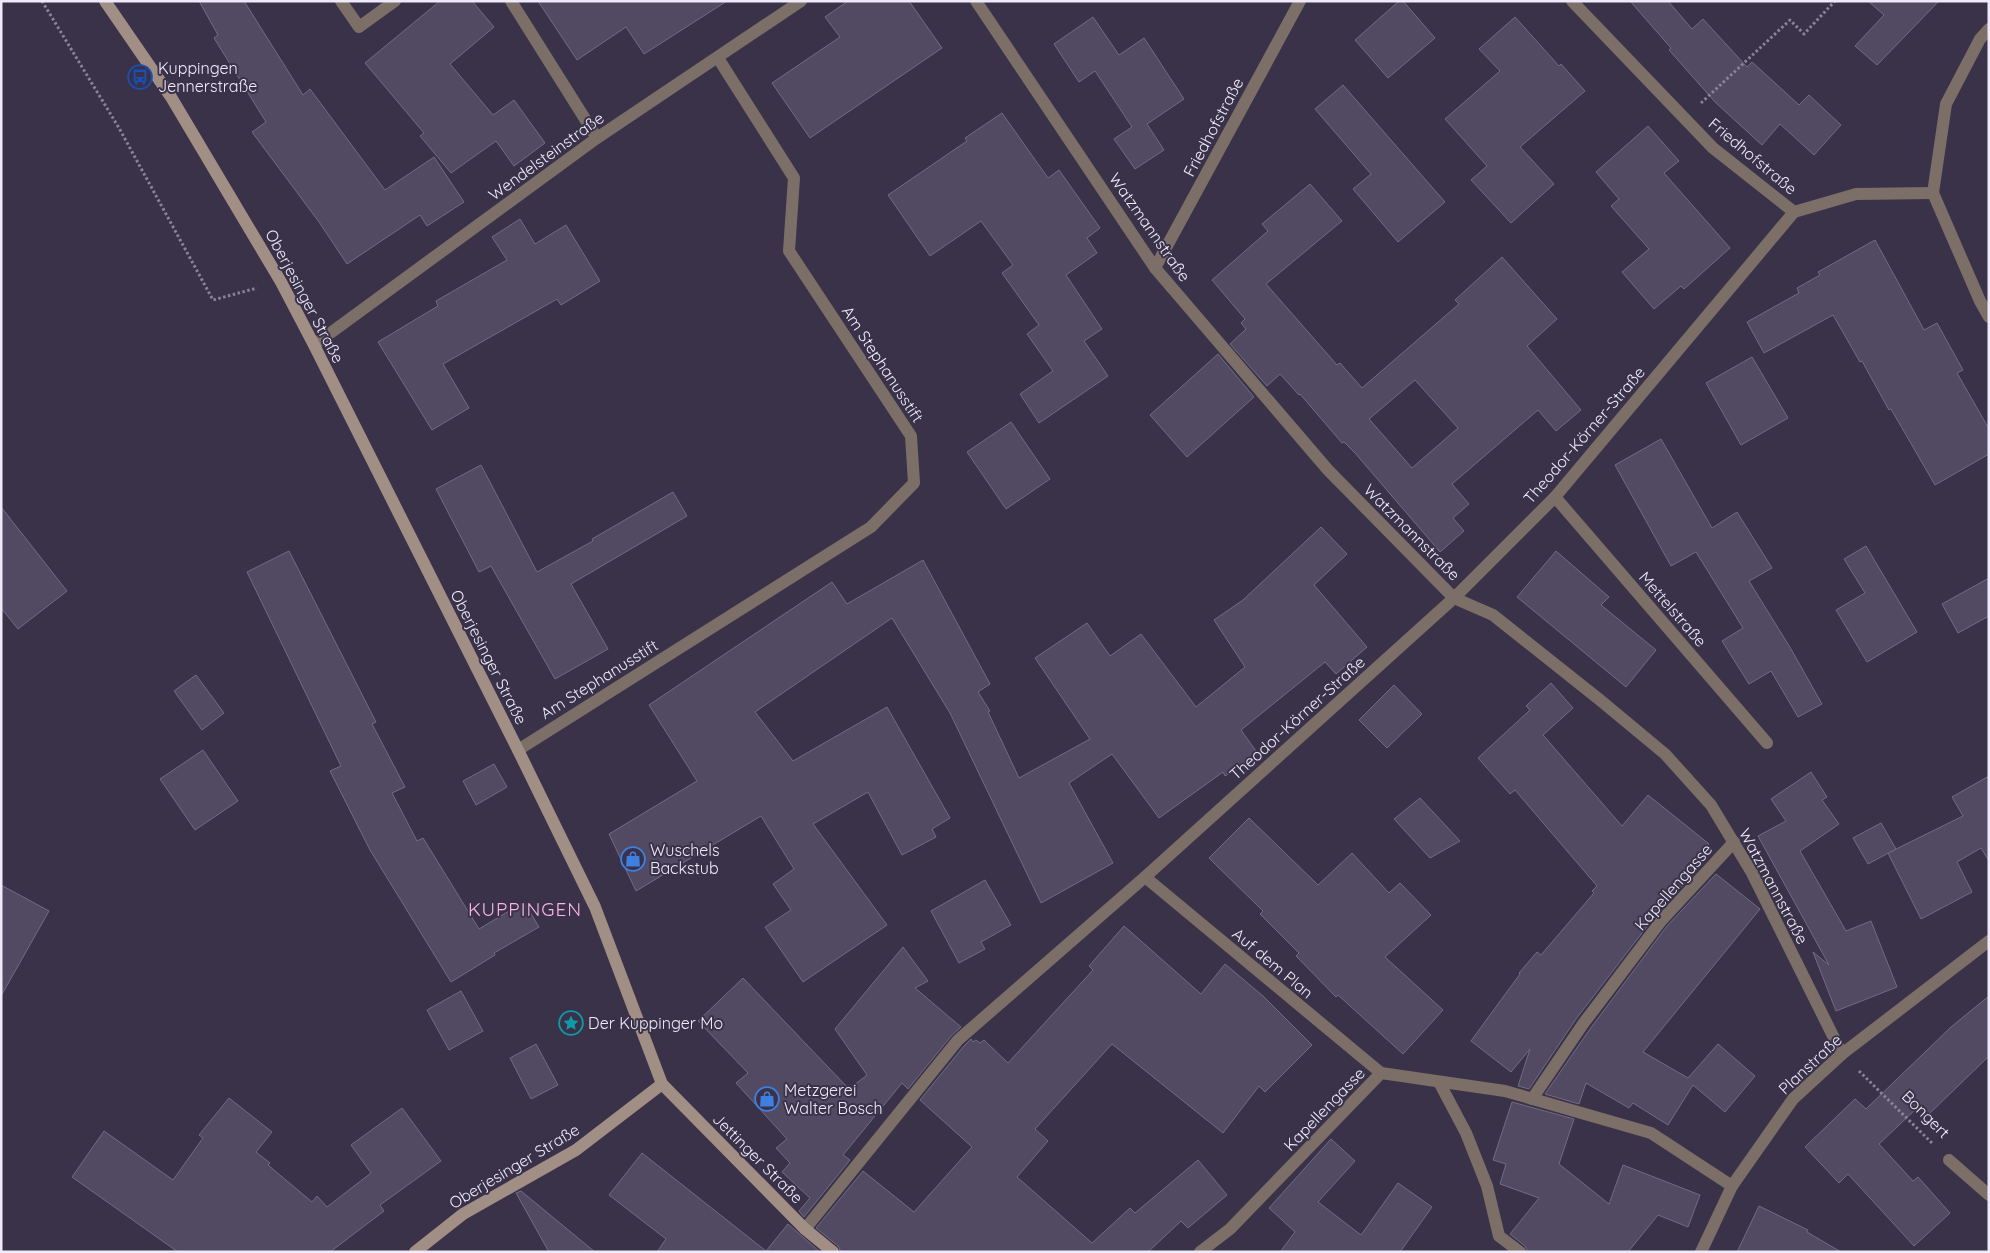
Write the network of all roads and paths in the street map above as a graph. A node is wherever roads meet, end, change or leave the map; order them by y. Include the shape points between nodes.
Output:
1 (42, 1) edge
2 (105, 1) edge
3 (341, 1) edge
4 (394, 1) edge
5 (510, 1) edge
6 (801, 1) edge
7 (976, 1) edge
8 (1300, 1) edge
9 (1572, 1) edge
10 (1835, 1) edge
11 (1989, 29) edge
12 (718, 58) junction
13 (1684, 118) junction
14 (597, 138) junction
15 (1933, 193) junction
16 (1794, 212) junction
17 (1156, 268) junction
18 (281, 282) junction
19 (1984, 298) edge
20 (1989, 317) edge
21 (314, 345) junction
22 (1555, 497) junction
23 (1454, 598) junction
24 (1767, 743) dead end
25 (518, 750) junction
26 (1734, 842) junction
27 (1144, 878) junction
28 (1989, 941) edge
29 (1842, 1054) junction
30 (1381, 1073) junction
31 (1439, 1082) junction
32 (662, 1084) junction
33 (1532, 1099) junction
34 (1949, 1160) joint
35 (1732, 1186) junction
36 (1989, 1195) edge
37 (805, 1229) junction
38 (415, 1252) edge
39 (833, 1252) edge
40 (1200, 1252) edge
41 (1520, 1252) edge
42 (1702, 1252) edge

1 - 18 path via 119,128 213,300
2 - 18 main road, Oberjesinger Straße via 171,97
3 - 4 street via 359,27
5 - 14 street
6 - 12 street, Wendelsteinstraße
7 - 17 street, Watzmannstraße
8 - 17 street, Friedhofstraße
9 - 13 street, Friedhofstraße
10 - 13 path via 1804,34 1790,20
11 - 15 street via 1980,39 1946,104
12 - 14 street, Wendelsteinstraße
12 - 25 street, Am Stephanusstift via 794,178 789,250 911,436 914,483 871,527
13 - 16 street, Friedhofstraße via 1713,148
14 - 21 street, Wendelsteinstraße
15 - 16 street, Friedhofstraße via 1856,194
15 - 19 street
16 - 22 street, Theodor-Körner-Straße
17 - 23 street, Watzmannstraße via 1328,470
18 - 21 main road, Oberjesinger Straße
19 - 20 street
21 - 25 main road, Oberjesinger Straße
22 - 23 street, Theodor-Körner-Straße
22 - 24 street, Mettelstraße
23 - 26 street, Watzmannstraße via 1493,615 1665,754 1710,805
23 - 27 street, Theodor-Körner-Straße
25 - 32 main road, Oberjesinger Straße via 595,907
26 - 29 street, Watzmannstraße
26 - 33 street, Kapellengasse via 1662,921 1583,1024
27 - 30 street, Auf dem Plan
27 - 37 street, Theodor-Körner-Straße via 958,1040
28 - 29 street, Planstraße
29 - 34 path, Bongert
29 - 35 street, Planstraße via 1793,1099
30 - 31 street, Kapellengasse
30 - 40 street, Kapellengasse via 1230,1229
31 - 33 street, Kapellengasse via 1505,1091
31 - 41 street via 1480,1168 1499,1236
32 - 37 main road, Jettinger Straße
32 - 38 main road, Oberjesinger Straße via 576,1150 463,1214
33 - 35 street, Kapellengasse via 1651,1133
34 - 36 street, Bongert
35 - 42 street, Planstraße
37 - 39 main road, Jettinger Straße

